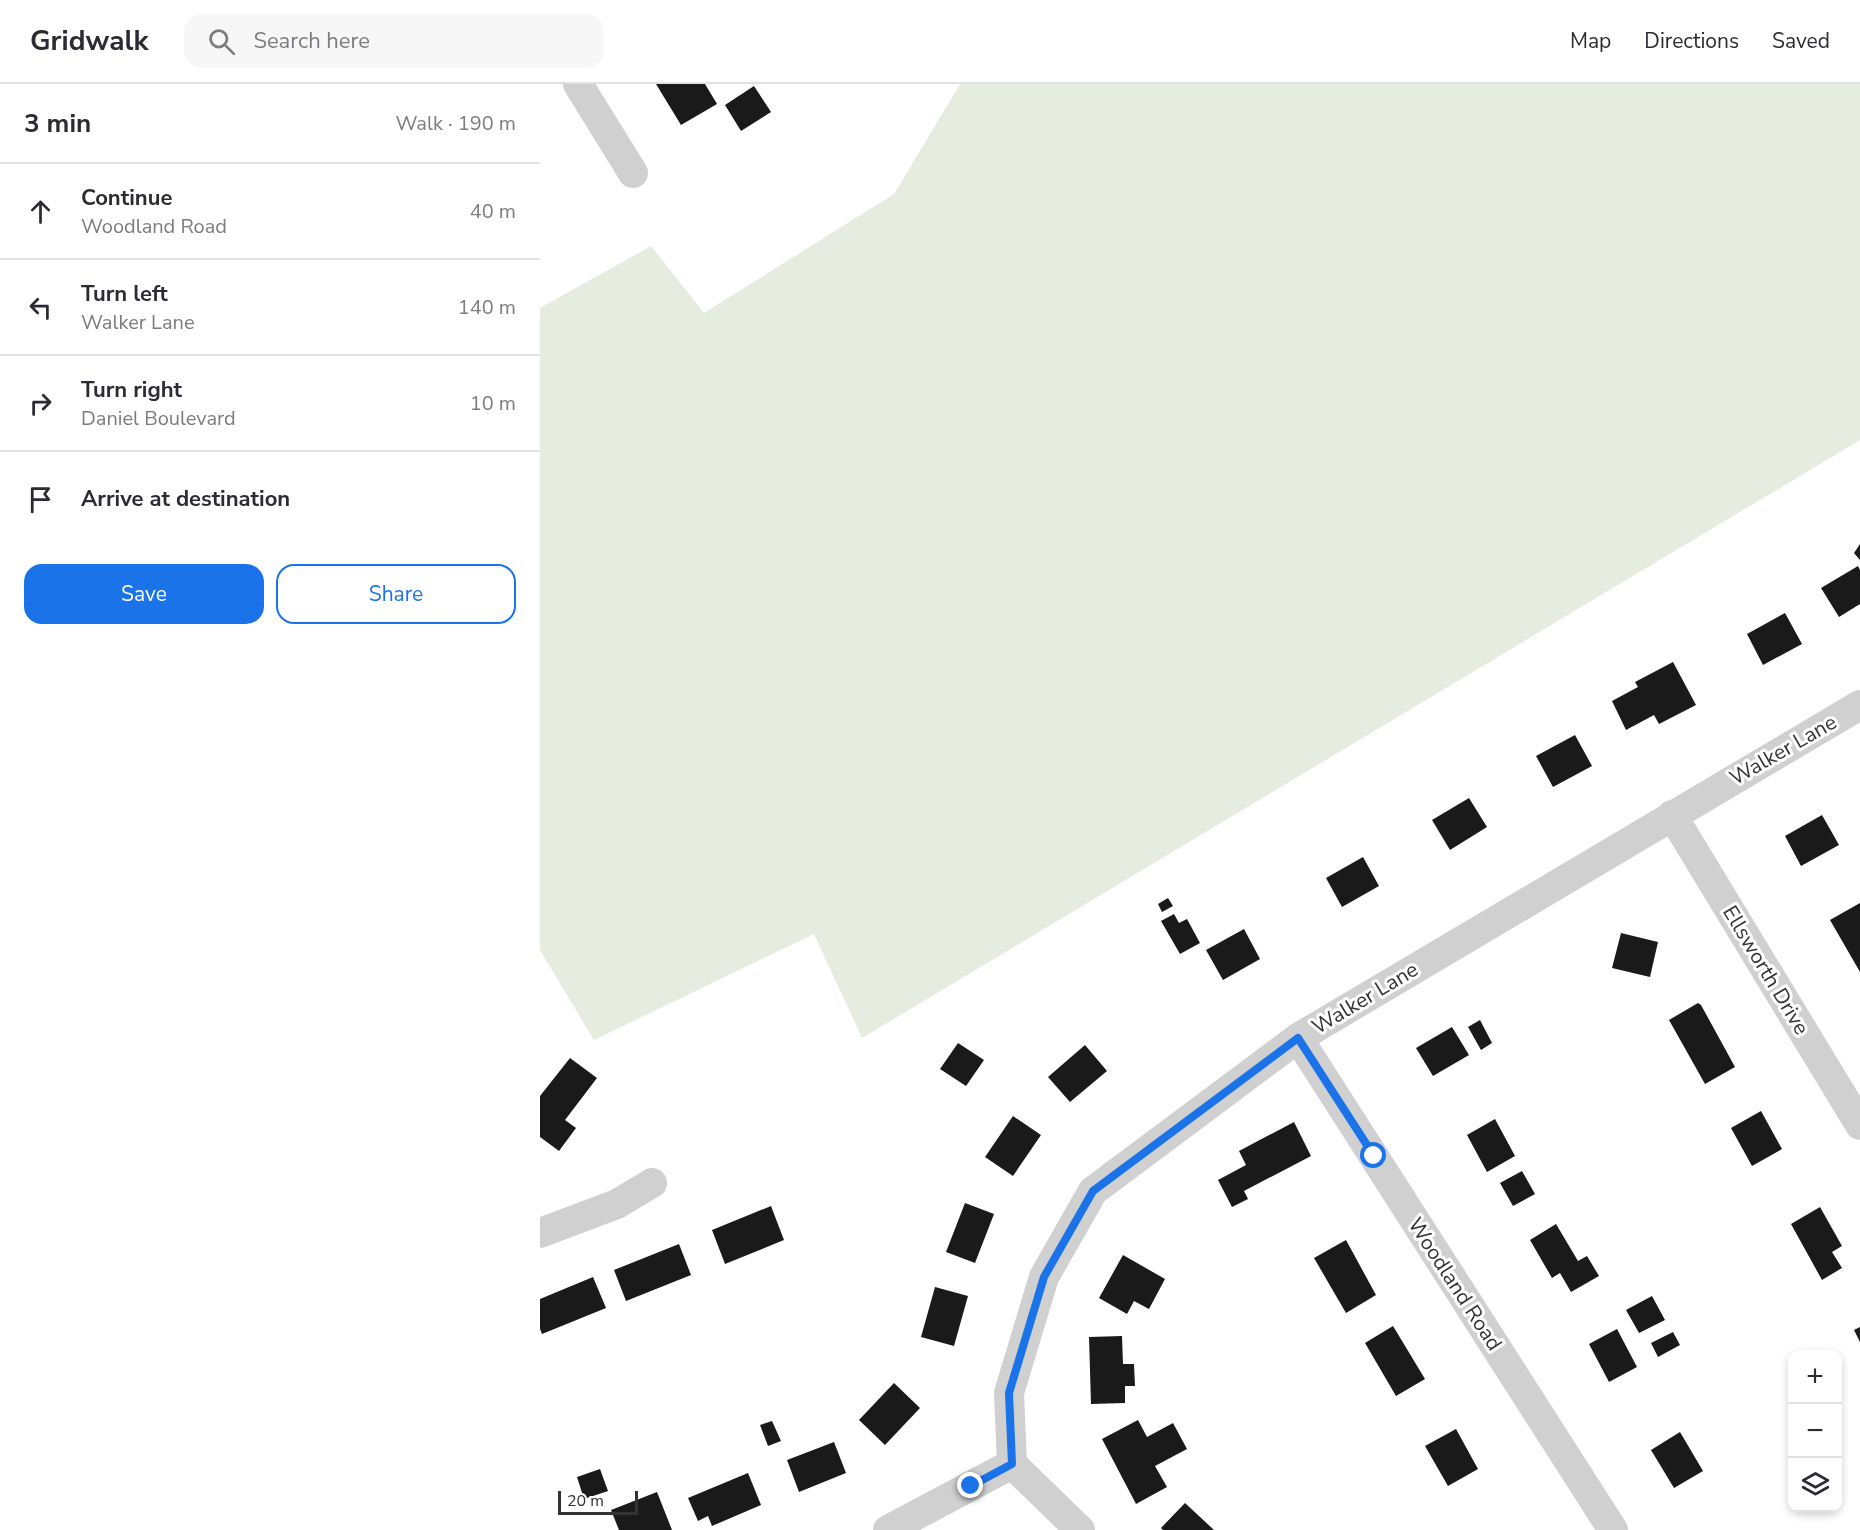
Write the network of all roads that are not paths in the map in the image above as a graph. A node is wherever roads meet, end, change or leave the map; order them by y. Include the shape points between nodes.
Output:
1 (578, 84) edge
2 (633, 172) dead end
3 (1860, 705) edge
4 (1672, 815) junction
5 (1298, 1038) junction
6 (1860, 1125) edge
7 (652, 1183) dead end
8 (540, 1233) edge
9 (1012, 1464) junction
10 (888, 1530) edge
11 (1080, 1530) edge
12 (1613, 1530) edge

1 - 2 street
3 - 4 street, Walker Lane
4 - 5 street, Walker Lane
4 - 6 street, Ellsworth Drive
5 - 9 street, Walker Lane via 1093,1191 1044,1277 1009,1393
5 - 12 street, Woodland Road
7 - 8 street via 617,1204
9 - 10 street
9 - 11 street

